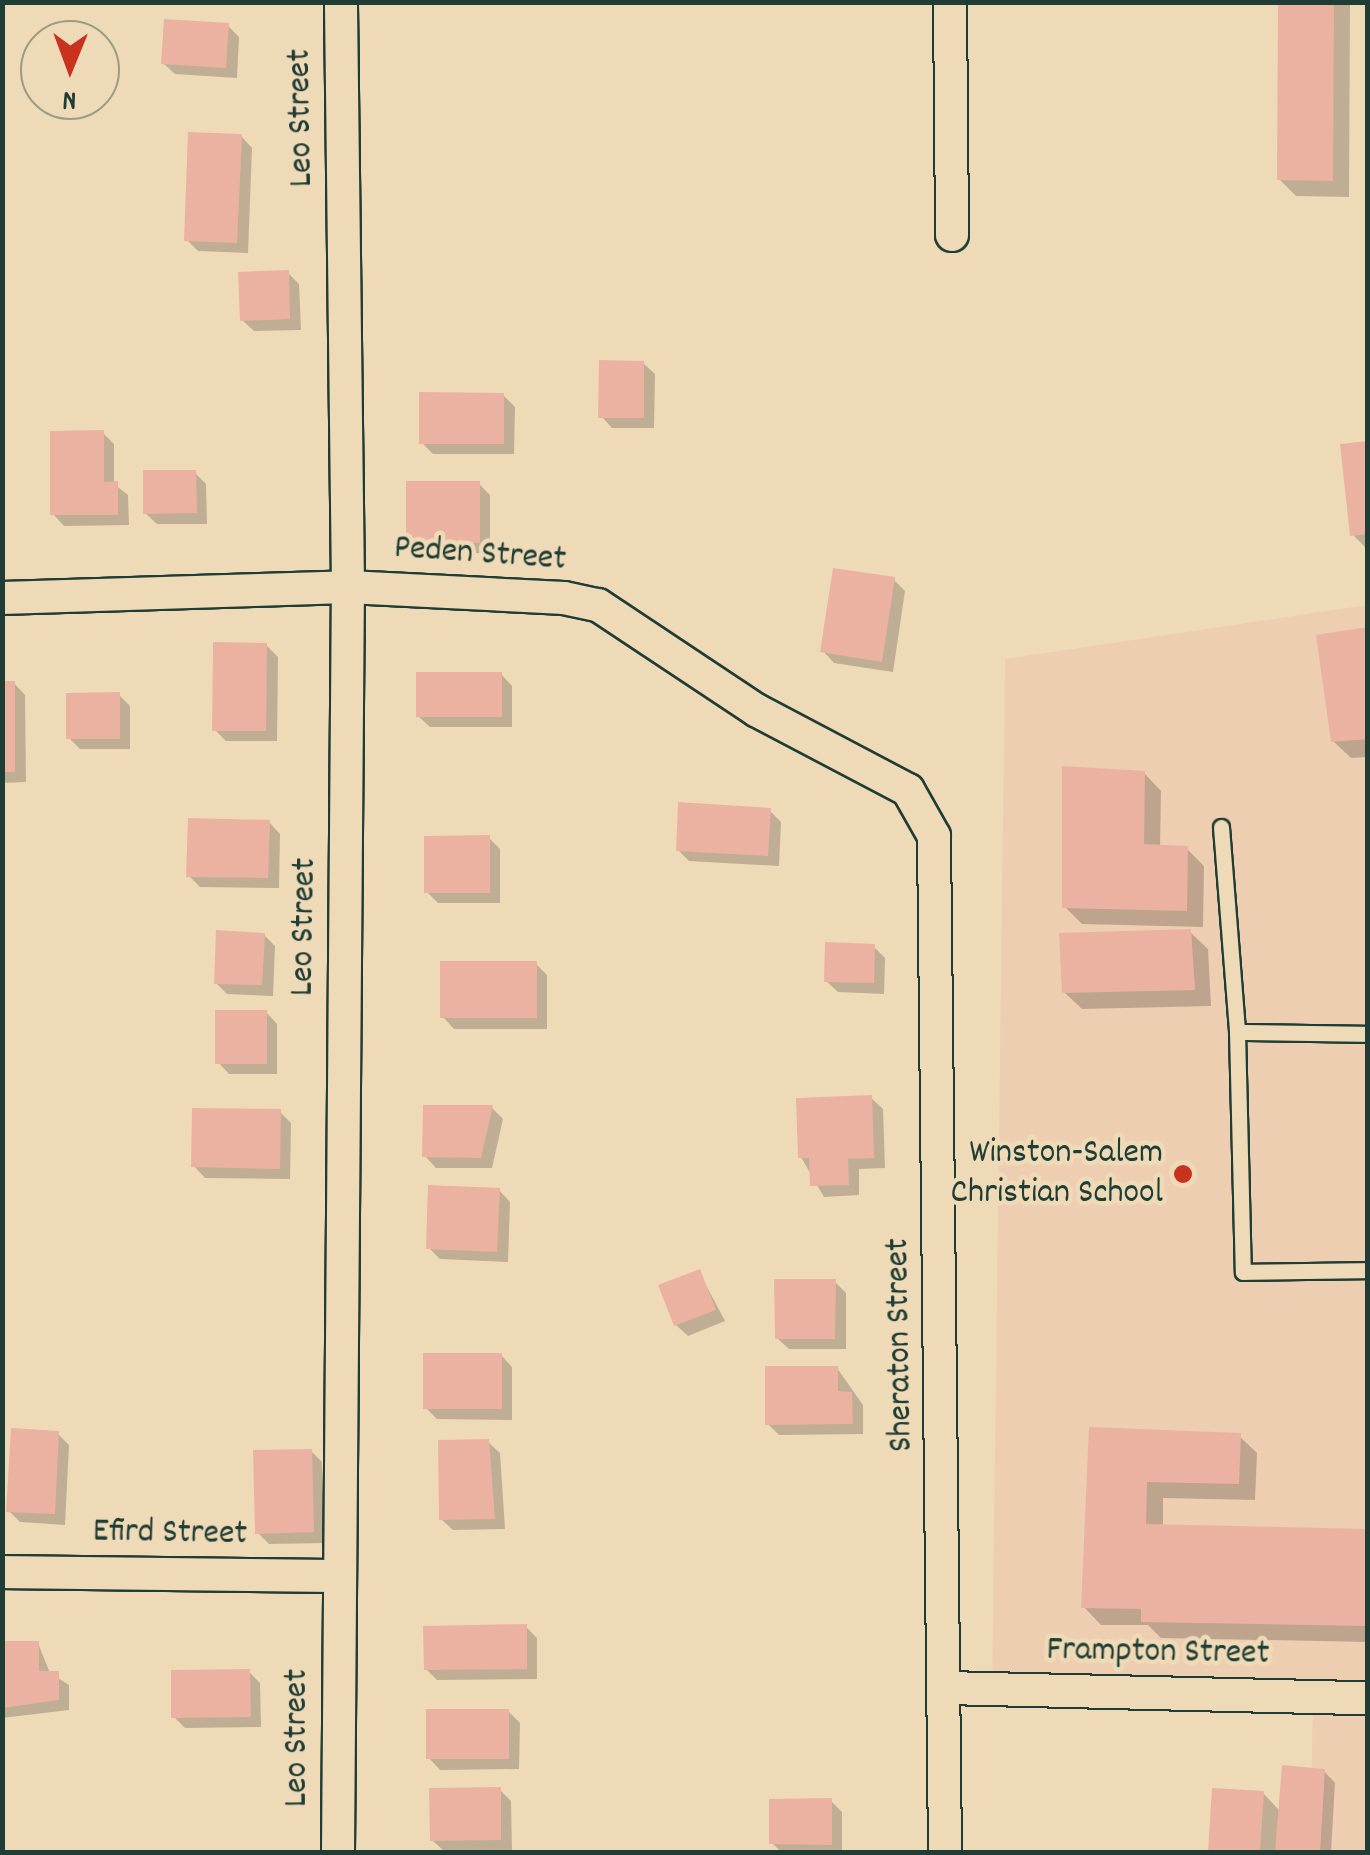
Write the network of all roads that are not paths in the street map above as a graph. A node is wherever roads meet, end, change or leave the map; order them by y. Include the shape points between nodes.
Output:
1 (341, 2) edge
2 (950, 2) edge
3 (952, 236) dead end
4 (348, 587) junction
5 (2, 598) edge
6 (1220, 827) dead end
7 (934, 836) joint
8 (1237, 1032) junction
9 (1368, 1034) edge
10 (1368, 1270) edge
11 (2, 1572) edge
12 (338, 1576) junction
13 (946, 1688) junction
14 (1368, 1698) edge
15 (338, 1852) edge
16 (945, 1852) edge

1 - 4 street, Leo Street
2 - 3 street
4 - 5 street, Peden Street
4 - 7 street, Peden Street via 598,605 756,710 896,778
4 - 12 street, Leo Street
6 - 8 lane
7 - 13 street, Sheraton Street
8 - 9 lane
8 - 10 lane via 1243,1272
11 - 12 street, Efird Street
12 - 15 street, Leo Street
13 - 14 street, Frampton Street
13 - 16 street, Sheraton Street

